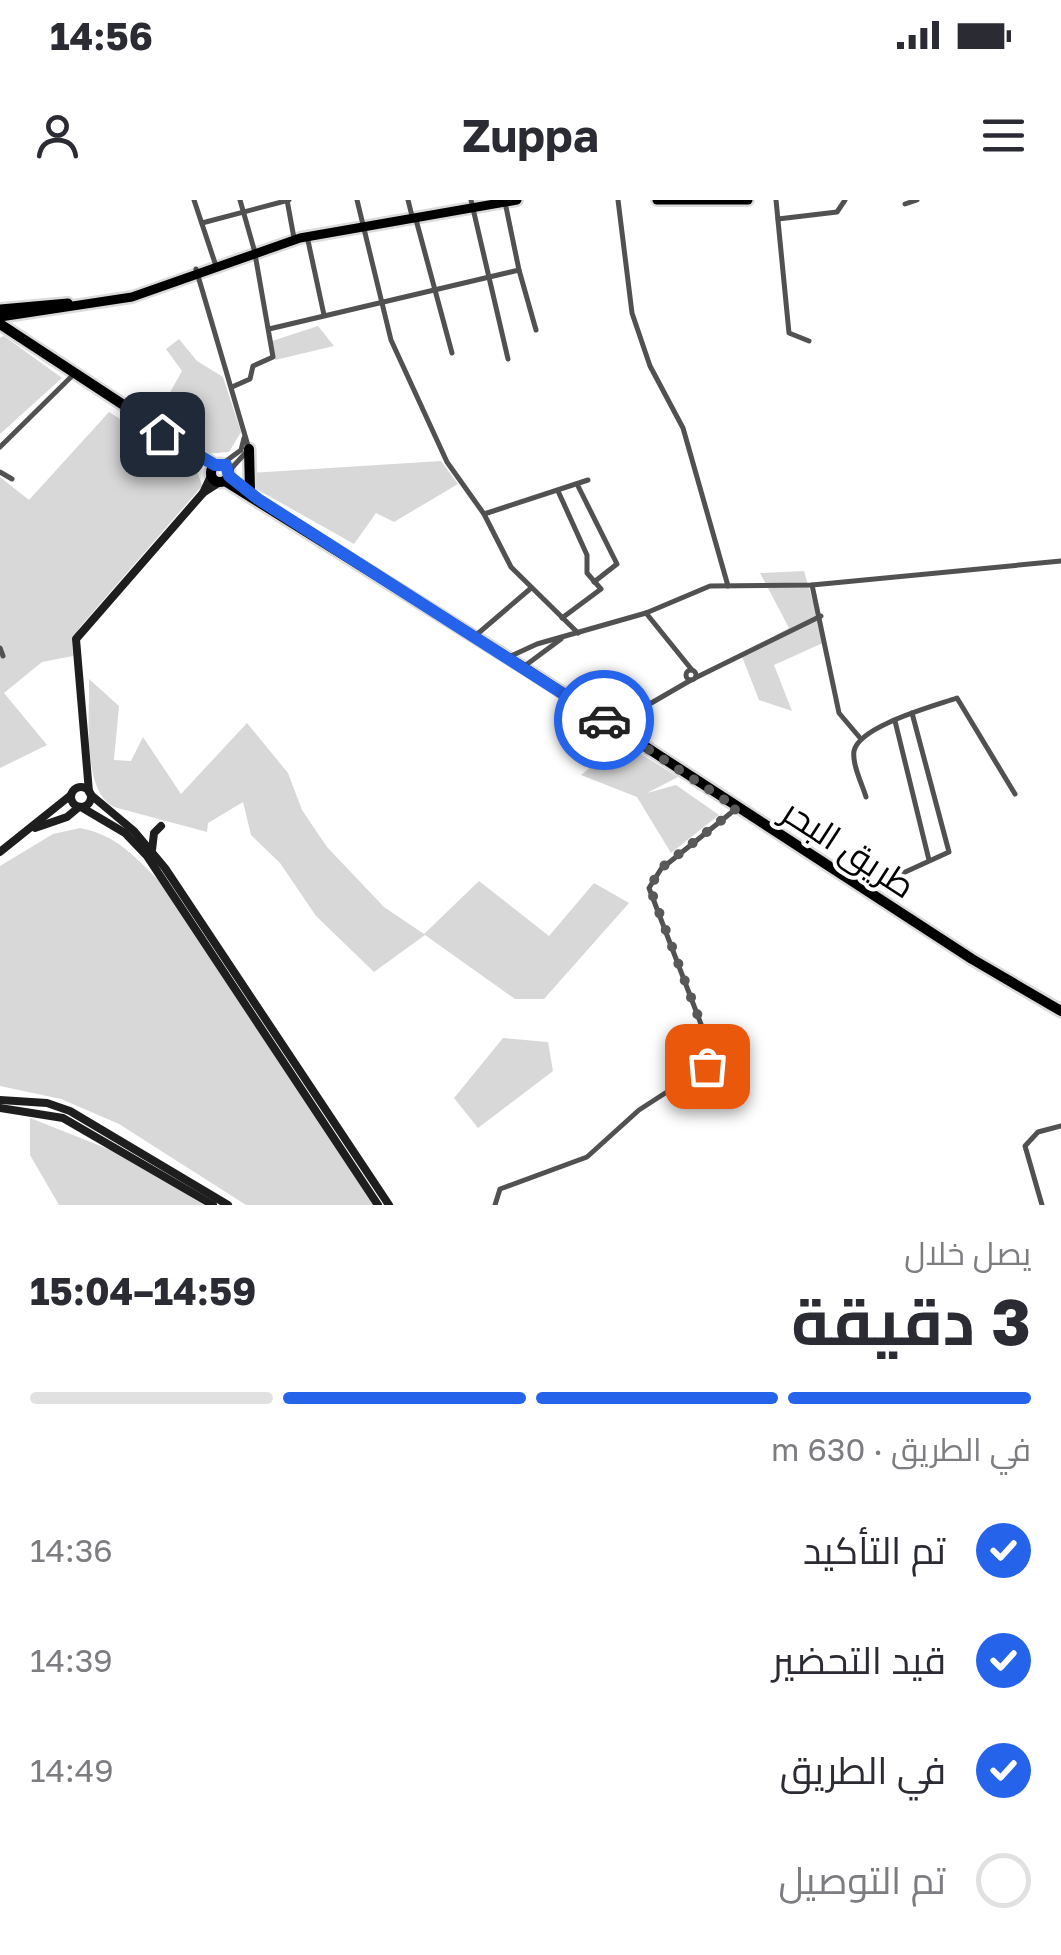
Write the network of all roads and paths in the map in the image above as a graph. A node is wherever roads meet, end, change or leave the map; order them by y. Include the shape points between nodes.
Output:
1 (194, 200) edge
2 (240, 200) edge
3 (287, 200) edge
4 (356, 200) edge
5 (408, 200) edge
6 (516, 200) edge
7 (618, 200) edge
8 (656, 200) edge
9 (748, 200) edge
10 (776, 200) edge
11 (845, 200) edge
12 (917, 200) edge
13 (505, 202) edge
14 (472, 203) edge
15 (905, 204) dead end
16 (243, 211) junction
17 (414, 216) junction
18 (778, 220) junction
19 (202, 223) junction
20 (363, 225) junction
21 (299, 238) junction
22 (255, 251) junction
23 (216, 263) junction
24 (519, 270) junction
25 (196, 272) junction
26 (492, 275) junction
27 (436, 290) junction
28 (116, 298) junction
29 (381, 304) junction
30 (0, 309) edge
31 (324, 315) junction
32 (0, 324) edge
33 (269, 329) junction
34 (536, 330) dead end
35 (809, 341) dead end
36 (452, 353) dead end
37 (508, 359) dead end
38 (72, 376) junction
39 (232, 388) junction
40 (244, 435) junction
41 (0, 447) edge
42 (250, 448) junction
43 (0, 472) edge
44 (220, 474) junction
45 (12, 479) dead end
46 (588, 480) dead end
47 (577, 484) junction
48 (558, 491) junction
49 (254, 494) junction
50 (484, 514) junction
51 (1061, 562) edge
52 (594, 582) junction
53 (812, 585) junction
54 (728, 586) junction
55 (530, 589) junction
56 (646, 612) junction
57 (820, 616) junction
58 (562, 618) junction
59 (578, 633) junction
60 (474, 636) junction
61 (564, 636) junction
62 (508, 658) junction
63 (523, 667) junction
64 (690, 674) junction
65 (912, 714) junction
66 (894, 721) junction
67 (613, 725) junction
68 (861, 739) junction
69 (84, 762) junction
70 (72, 793) junction
71 (90, 793) junction
72 (1015, 794) dead end
73 (866, 797) dead end
74 (80, 807) junction
75 (737, 808) junction
76 (161, 826) dead end
77 (26, 832) junction
78 (152, 850) junction
79 (0, 852) edge
80 (929, 860) junction
81 (162, 870) junction
82 (865, 890) junction
83 (1061, 1011) edge
84 (0, 1100) edge
85 (0, 1108) edge
86 (1061, 1126) edge
87 (213, 1205) edge
88 (228, 1205) edge
89 (378, 1205) edge
90 (389, 1205) edge
91 (495, 1205) edge
92 (1042, 1205) edge

1 - 19 street
2 - 16 street
3 - 16 street
3 - 21 street
4 - 20 street
5 - 17 street
6 - 13 main road
7 - 54 street via 632,314 682,428
8 - 9 main road
10 - 18 street
11 - 18 street via 841,211
12 - 15 street
13 - 14 main road
13 - 24 street
14 - 17 main road
14 - 26 street
16 - 19 street
16 - 22 street
17 - 20 main road
17 - 27 street
18 - 35 street via 789,334
19 - 23 street
20 - 21 main road
20 - 29 street
21 - 22 main road
21 - 31 street
22 - 23 main road
22 - 25 main road
22 - 33 street
23 - 25 main road
24 - 26 street
24 - 34 street
25 - 28 main road
25 - 39 street
26 - 27 street
26 - 37 street
27 - 29 street
27 - 36 street
28 - 30 main road
28 - 32 main road
29 - 31 street
29 - 50 street via 404,378 461,486
31 - 33 street
32 - 38 highway, طريق البحر
33 - 39 street via 272,360 253,366 250,379
38 - 41 street
38 - 44 highway, طريق البحر
39 - 40 street
40 - 42 street
40 - 44 street via 242,450
42 - 44 street
42 - 49 highway
43 - 45 street
44 - 49 highway, طريق البحر
44 - 69 main road via 76,640
46 - 47 street
47 - 48 street
47 - 52 street via 617,564
48 - 50 street
48 - 52 street
49 - 60 highway, طريق البحر
50 - 55 street
51 - 53 street
52 - 58 street via 601,592
53 - 54 street
53 - 57 street
54 - 56 street via 693,590
55 - 58 street
55 - 60 street
56 - 59 street
56 - 64 street
57 - 64 street
57 - 68 street via 839,712
58 - 59 street
59 - 61 street
60 - 62 highway, طريق البحر
61 - 62 street
61 - 63 street
62 - 63 highway, طريق البحر
63 - 67 highway, طريق البحر
64 - 67 street
65 - 66 street
65 - 72 street via 957,698
65 - 80 street via 949,852
66 - 68 street
66 - 80 street
67 - 75 highway, طريق البحر
68 - 73 street via 855,761
69 - 70 main road
69 - 71 main road
70 - 71 main road via 82,787
70 - 74 main road
70 - 77 main road
71 - 74 main road
71 - 78 main road
74 - 77 main road
74 - 81 main road via 125,833
75 - 82 highway, طريق البحر
75 - 91 street via 660,869 650,888 710,1049 707,1066 577,1162 500,1188
76 - 78 main road
77 - 79 main road
78 - 81 main road
80 - 82 street
81 - 89 main road
81 - 90 main road
82 - 83 highway, طريق البحر
84 - 88 main road via 70,1111
85 - 87 main road via 63,1118
86 - 92 street via 1038,1132 1025,1146

